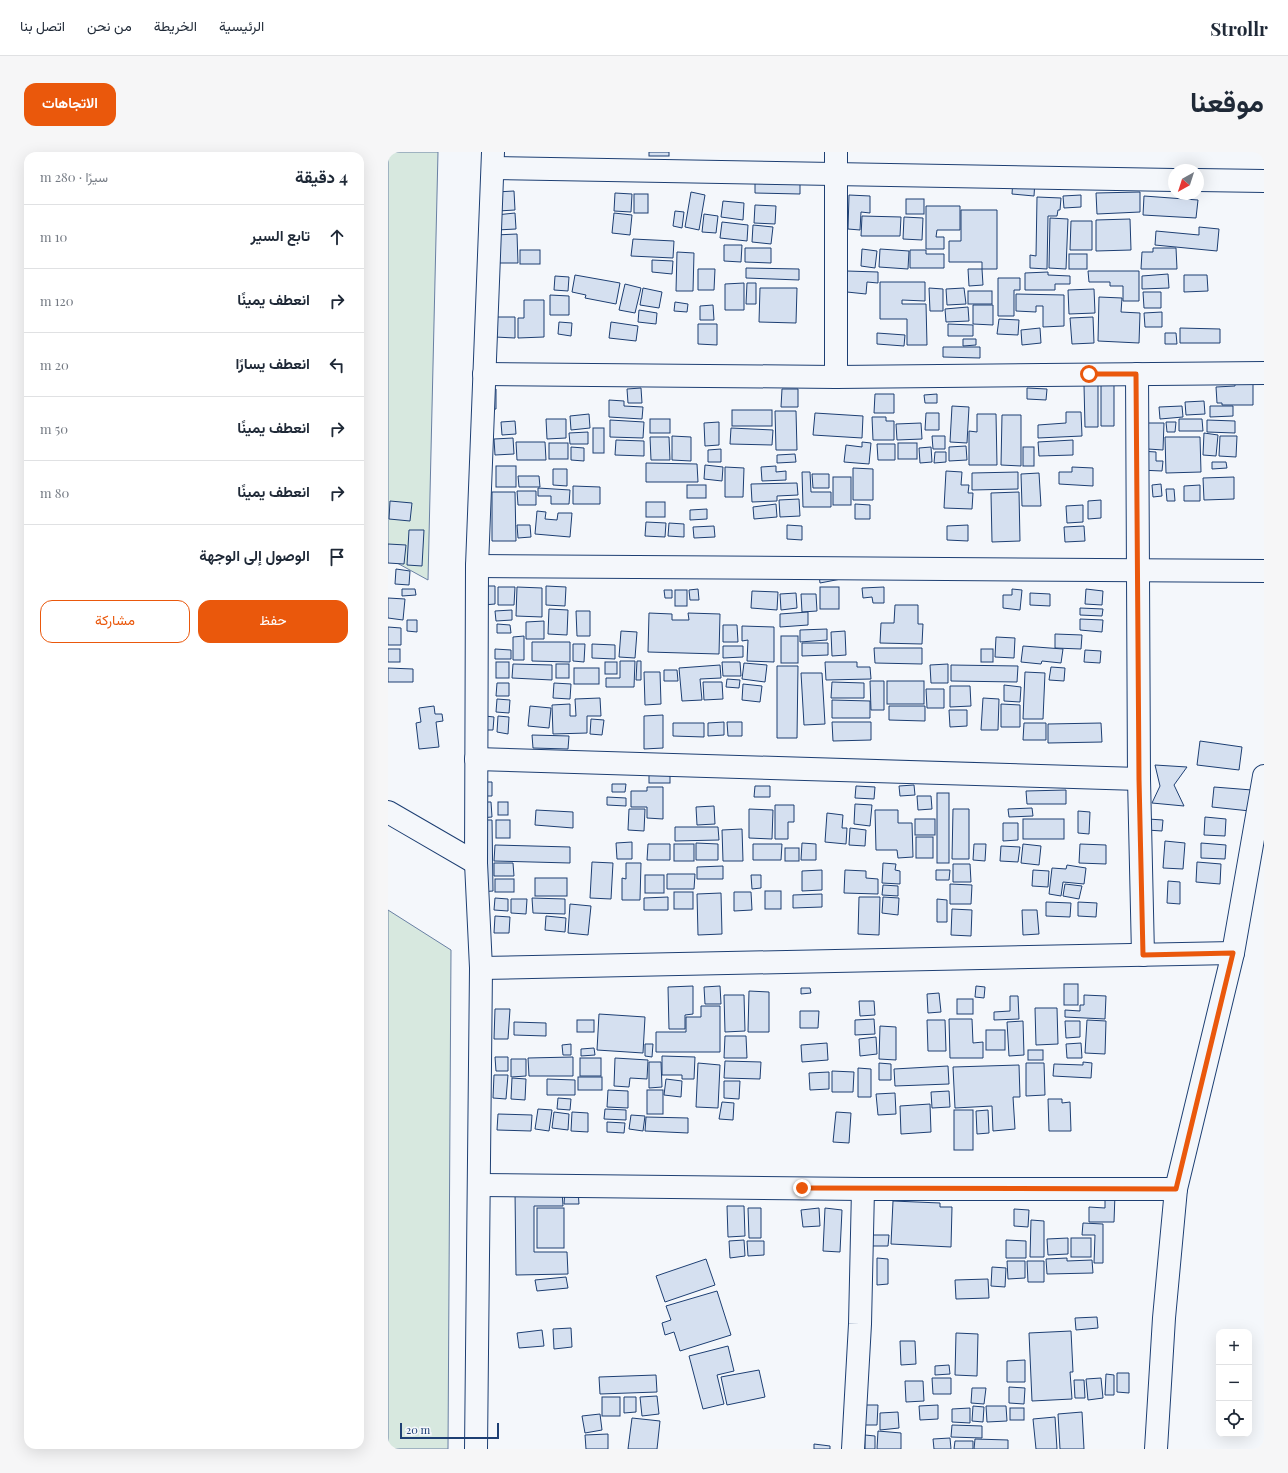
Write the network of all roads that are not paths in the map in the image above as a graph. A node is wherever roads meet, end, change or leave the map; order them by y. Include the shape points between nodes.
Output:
1 (836, 152) edge
2 (493, 160) edge
3 (836, 175) junction
4 (1168, 180) edge
5 (1204, 180) edge
6 (1264, 181) edge
7 (1264, 373) edge
8 (484, 374) junction
9 (1136, 374) junction
10 (836, 376) junction
11 (477, 566) junction
12 (1138, 570) junction
13 (1264, 571) edge
14 (476, 759) junction
15 (1264, 776) edge
16 (1139, 779) junction
17 (388, 812) edge
18 (476, 863) junction
19 (1233, 953) junction
20 (1143, 955) junction
21 (481, 968) junction
22 (479, 1185) junction
23 (863, 1189) junction
24 (1176, 1189) junction
25 (476, 1449) edge
26 (853, 1449) edge
27 (1156, 1449) edge

1 - 3 street
2 - 3 street
2 - 8 street
3 - 4 street
3 - 10 street
5 - 6 street
7 - 9 street
8 - 10 street
8 - 11 street
9 - 10 street
9 - 12 street
11 - 12 street
11 - 14 street
12 - 13 street
12 - 16 street
14 - 16 street
14 - 18 street
15 - 19 street
16 - 20 street
17 - 18 street
18 - 21 street
19 - 20 street
19 - 24 street
20 - 21 street
21 - 22 street
22 - 23 street
22 - 25 street
23 - 24 street
23 - 26 street via 860,1324
24 - 27 street via 1164,1318

